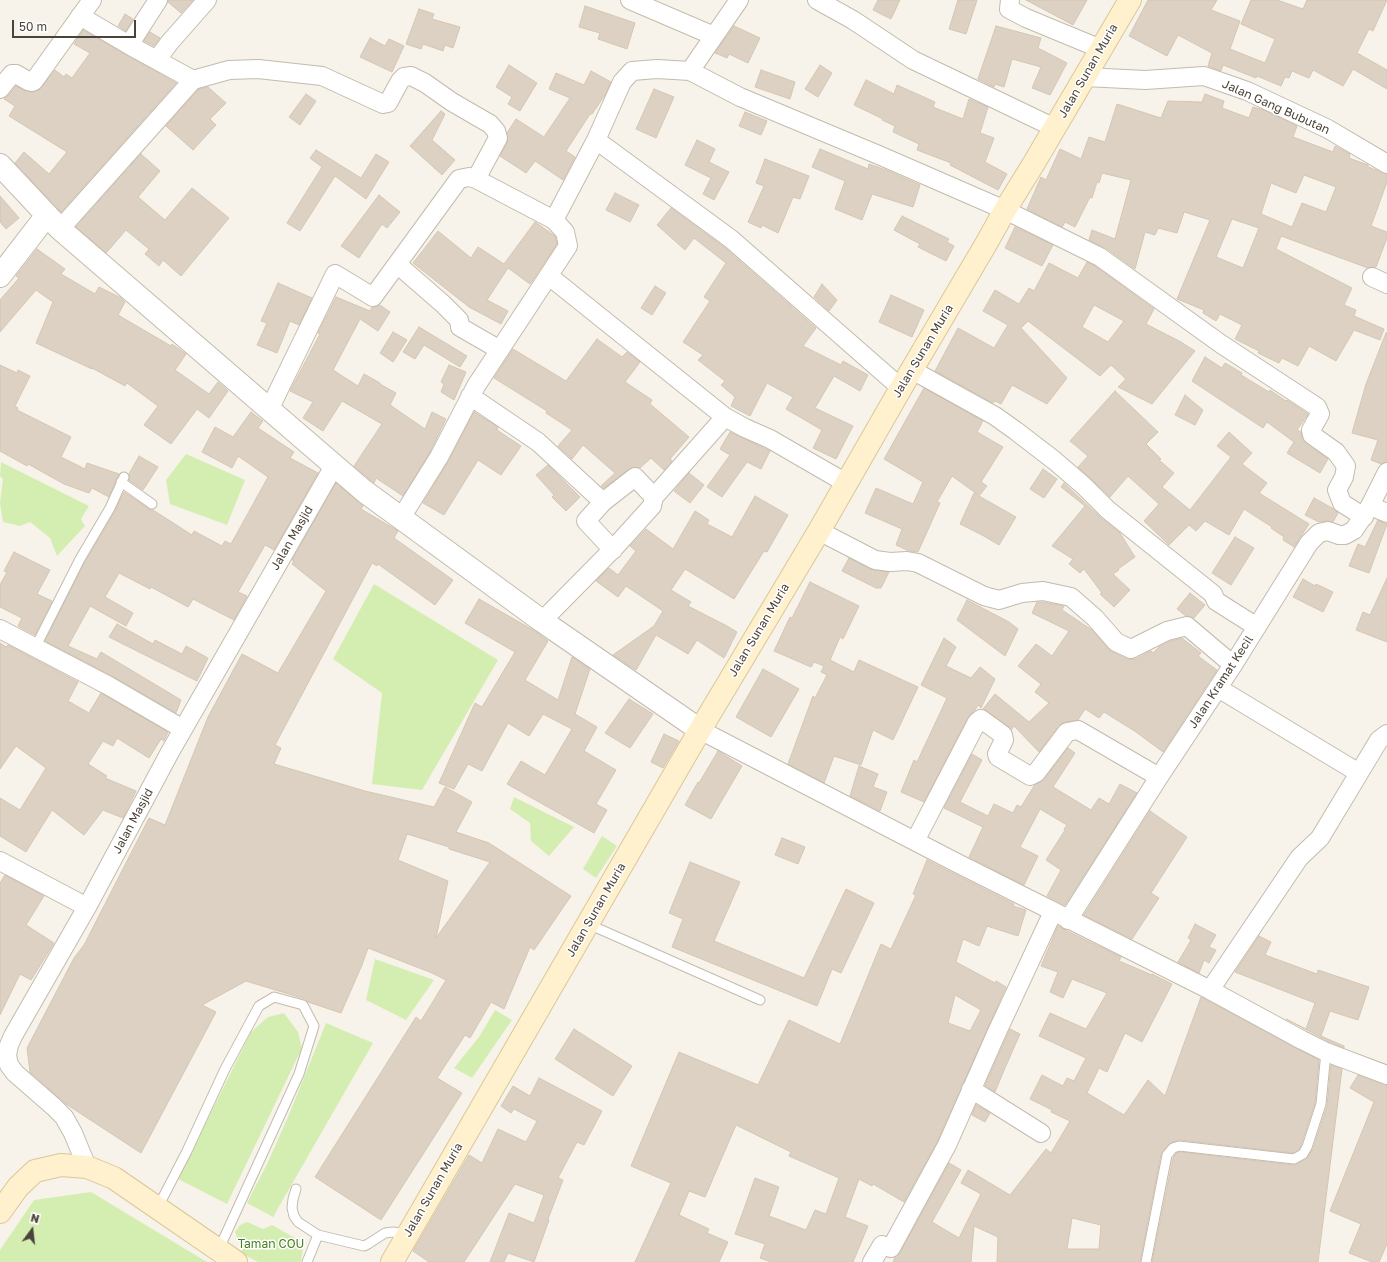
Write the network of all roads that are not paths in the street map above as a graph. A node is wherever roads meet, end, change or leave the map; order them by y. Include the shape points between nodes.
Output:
1 (92, 0) edge
2 (158, 0) edge
3 (208, 0) edge
4 (630, 0) edge
5 (739, 0) edge
6 (816, 0) edge
7 (1010, 0) edge
8 (1130, 0) edge
9 (80, 16) junction
10 (714, 36) junction
11 (129, 45) junction
12 (1100, 49) junction
13 (162, 63) junction
14 (690, 71) junction
15 (1085, 77) junction
16 (193, 80) junction
17 (0, 89) edge
18 (1055, 128) junction
19 (596, 140) junction
20 (0, 164) edge
21 (1387, 164) edge
22 (476, 179) junction
23 (1005, 210) junction
24 (554, 220) junction
25 (54, 222) junction
26 (397, 264) junction
27 (0, 276) edge
28 (549, 276) junction
29 (500, 350) junction
30 (912, 370) junction
31 (901, 388) junction
32 (470, 396) junction
33 (269, 410) junction
34 (725, 417) junction
35 (334, 466) junction
36 (1387, 472) edge
37 (846, 483) junction
38 (654, 497) junction
39 (603, 502) junction
40 (152, 504) dead end
41 (1367, 511) junction
42 (1387, 513) edge
43 (401, 518) junction
44 (819, 531) junction
45 (613, 550) junction
46 (542, 621) junction
47 (1257, 627) junction
48 (0, 629) edge
49 (35, 648) junction
50 (1234, 665) junction
51 (1218, 688) junction
52 (183, 729) junction
53 (700, 730) junction
54 (1387, 734) edge
55 (1359, 773) junction
56 (1159, 777) junction
57 (915, 841) junction
58 (0, 861) edge
59 (87, 907) junction
60 (1061, 916) junction
61 (588, 924) junction
62 (1210, 990) junction
63 (760, 1000) dead end
64 (1326, 1052) junction
65 (1387, 1075) edge
66 (971, 1089) junction
67 (1041, 1133) dead end
68 (87, 1167) junction
69 (296, 1189) dead end
70 (158, 1208) junction
71 (0, 1212) edge
72 (407, 1234) junction
73 (318, 1235) junction
74 (222, 1252) edge
75 (307, 1262) edge
76 (392, 1262) edge
77 (872, 1262) edge
78 (1146, 1262) edge

1 - 9 street
2 - 11 street
3 - 13 street via 170,42 162,54
4 - 10 street
5 - 10 street
6 - 18 street via 853,20 913,60
7 - 12 street via 1010,9 1026,18
8 - 12 main road, Jalan Sunan Muria
9 - 11 street
9 - 17 street via 34,81 12,74
10 - 14 street
11 - 13 street
12 - 15 main road, Jalan Sunan Muria
13 - 16 street
14 - 19 street via 632,71 622,82
14 - 23 street via 740,97
15 - 18 main road, Jalan Sunan Muria
15 - 21 street, Jalan Gang Bubutan via 1145,80 1204,76 1247,91 1328,129
16 - 22 street via 229,70 258,69 322,76 383,104 388,103 400,81 411,76 490,124 496,131 498,138
16 - 25 street
18 - 23 main road, Jalan Sunan Muria
19 - 24 street
19 - 31 street via 731,239
20 - 25 street
22 - 24 street
22 - 26 street via 459,179
23 - 30 main road, Jalan Sunan Muria
23 - 41 street via 1100,258 1317,408 1320,414 1311,430 1312,435 1336,452 1346,466 1344,477 1336,490 1342,503
24 - 28 street via 565,232 568,246
25 - 27 street
25 - 33 street
26 - 29 street via 443,304 459,320 460,327
26 - 33 street via 373,297 335,274
28 - 29 street
28 - 34 street
29 - 32 street
30 - 31 main road, Jalan Sunan Muria
30 - 47 street via 995,416 1016,431 1055,461 1108,510 1213,594 1216,601
31 - 37 main road, Jalan Sunan Muria
32 - 39 street via 538,442
32 - 43 street via 439,457
33 - 35 street
34 - 37 street via 770,439
34 - 38 street
35 - 43 street
35 - 52 street, Jalan Masjid
36 - 41 street, Jalan Kramat Kecil
37 - 44 main road, Jalan Sunan Muria
38 - 39 street via 635,477
38 - 45 street via 652,506
39 - 45 street via 586,521
40 - 49 lane via 123,480
41 - 42 street
41 - 47 street, Jalan Kramat Kecil via 1354,530 1345,535 1323,532 1309,543
43 - 46 street
44 - 50 street via 875,560 918,563 984,596 999,600 1022,593 1042,591 1071,597 1095,618 1116,642 1131,648 1168,631 1187,626
44 - 53 main road, Jalan Sunan Muria
45 - 46 street
46 - 53 street
47 - 50 street, Jalan Kramat Kecil
48 - 49 street
49 - 52 street via 109,686
50 - 51 street, Jalan Kramat Kecil
51 - 55 street
51 - 56 street, Jalan Kramat Kecil
52 - 59 street, Jalan Masjid
53 - 57 street
53 - 61 main road, Jalan Sunan Muria
54 - 55 street via 1379,740
55 - 62 street via 1320,838 1299,858
56 - 57 street via 1078,730 1067,732 1036,773 1030,776 998,757 1004,740 1003,735 981,720 977,722
56 - 60 street, Jalan Kramat Kecil
57 - 60 street
58 - 59 street
59 - 68 street, Jalan Masjid via 13,1036 7,1055 9,1065 15,1073 64,1117
60 - 62 street
60 - 66 street, Jalan Kramat Kecil
61 - 63 lane
61 - 72 main road, Jalan Sunan Muria
62 - 64 street
64 - 65 street
64 - 78 lane via 1321,1104 1303,1154 1294,1159 1179,1146 1167,1155
66 - 67 street
66 - 77 street, Jalan Kramat Kecil via 947,1145 891,1248 882,1245
68 - 70 main road via 114,1178
68 - 71 main road via 61,1165 35,1171 18,1187
69 - 73 lane via 292,1208 294,1216 298,1222
70 - 74 main road
70 - 74 lane via 225,1069 259,1006 274,997 303,1005 314,1026 299,1074
72 - 73 lane via 386,1233 364,1246
72 - 76 main road, Jalan Sunan Muria
73 - 75 lane

